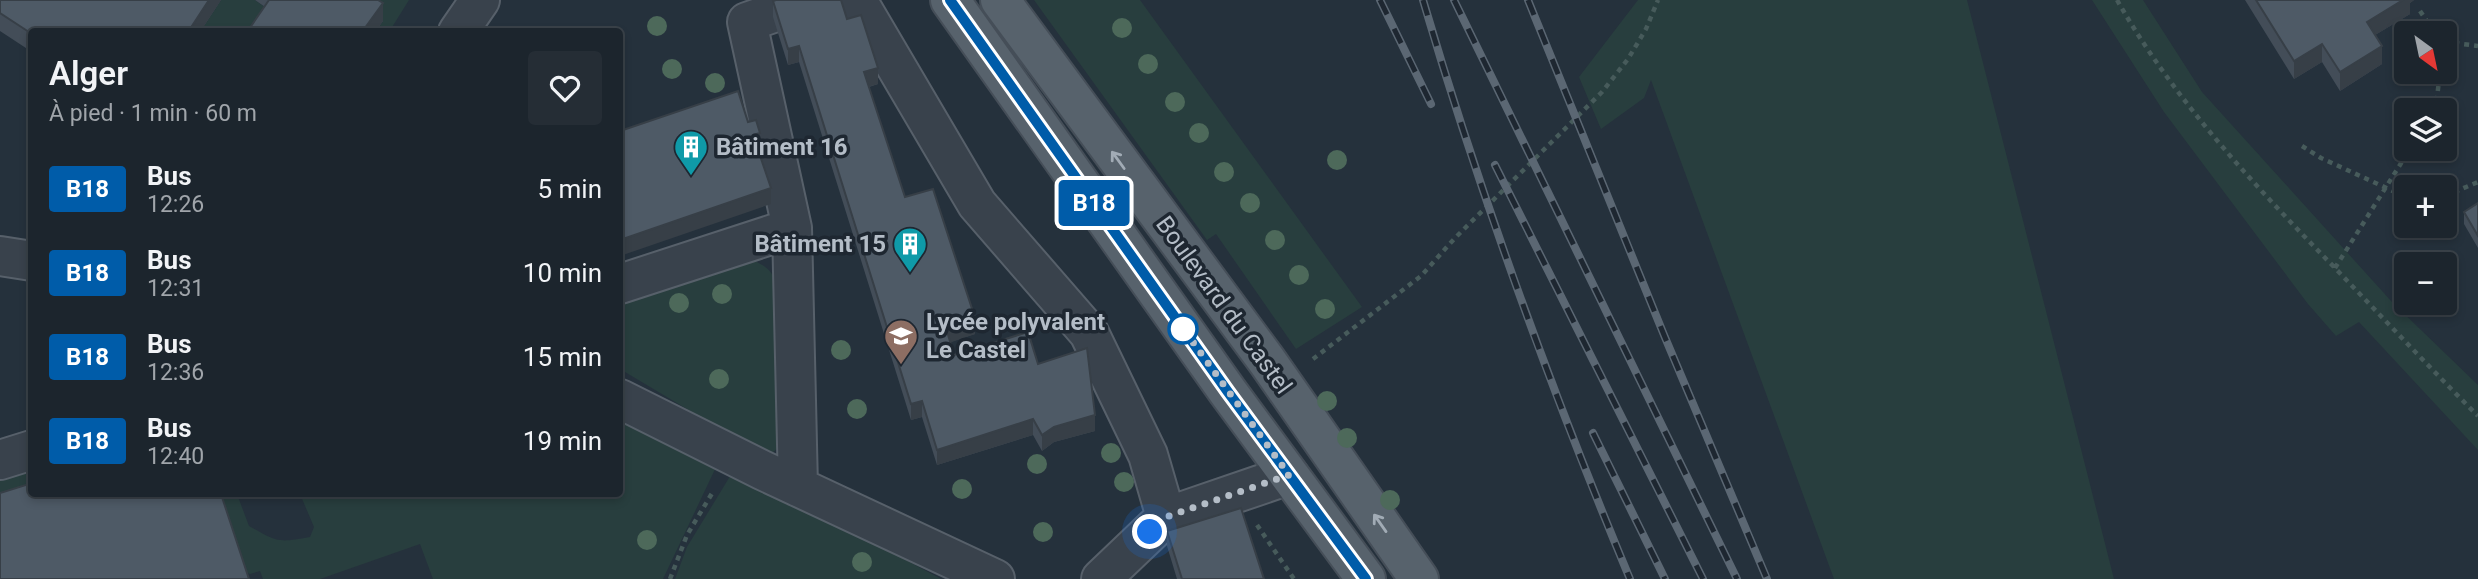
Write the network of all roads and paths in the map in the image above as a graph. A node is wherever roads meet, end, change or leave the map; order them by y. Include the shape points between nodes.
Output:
1 (480, 0) edge
2 (810, 0) edge
3 (857, 0) edge
4 (950, 0) edge
5 (1000, 0) edge
6 (1658, 0) edge
7 (2117, 0) edge
8 (2420, 11) dead end
9 (2427, 21) edge
10 (461, 28) edge
11 (2457, 43) edge
12 (2478, 46) edge
13 (2302, 146) dead end
14 (2402, 161) edge
15 (2478, 182) edge
16 (2384, 188) junction
17 (2457, 191) edge
18 (2394, 192) edge
19 (792, 228) junction
20 (0, 256) edge
21 (28, 260) edge
22 (2335, 268) junction
23 (623, 283) edge
24 (1309, 362) dead end
25 (623, 400) edge
26 (2478, 416) edge
27 (28, 451) edge
28 (734, 456) junction
29 (0, 460) edge
30 (1289, 475) junction
31 (798, 486) junction
32 (1235, 493) junction
33 (1166, 517) junction
34 (992, 578) edge
35 (670, 579) edge
36 (1101, 579) edge
37 (1294, 579) edge
38 (1366, 579) edge
39 (1419, 579) edge

1 - 10 street
2 - 19 street via 747,22
3 - 33 street via 977,204 1089,333 1148,455
4 - 30 main road, Boulevard du Castel
39 -> 5 main road, Boulevard du Castel via 1267,361
6 - 24 path via 1634,49 1602,92 1421,276
7 - 22 path via 2195,113
8 - 9 path
11 - 12 path
13 - 16 path
14 - 16 path
15 - 17 path
16 - 18 path
16 - 22 path
19 - 23 street
19 - 31 street
20 - 21 street
22 - 26 path
25 - 28 street
27 - 29 street
28 - 31 street
28 - 35 path via 687,535
30 - 32 street
30 - 38 main road, Boulevard du Castel
31 - 34 street
32 - 33 street
32 - 37 path
33 - 36 street

